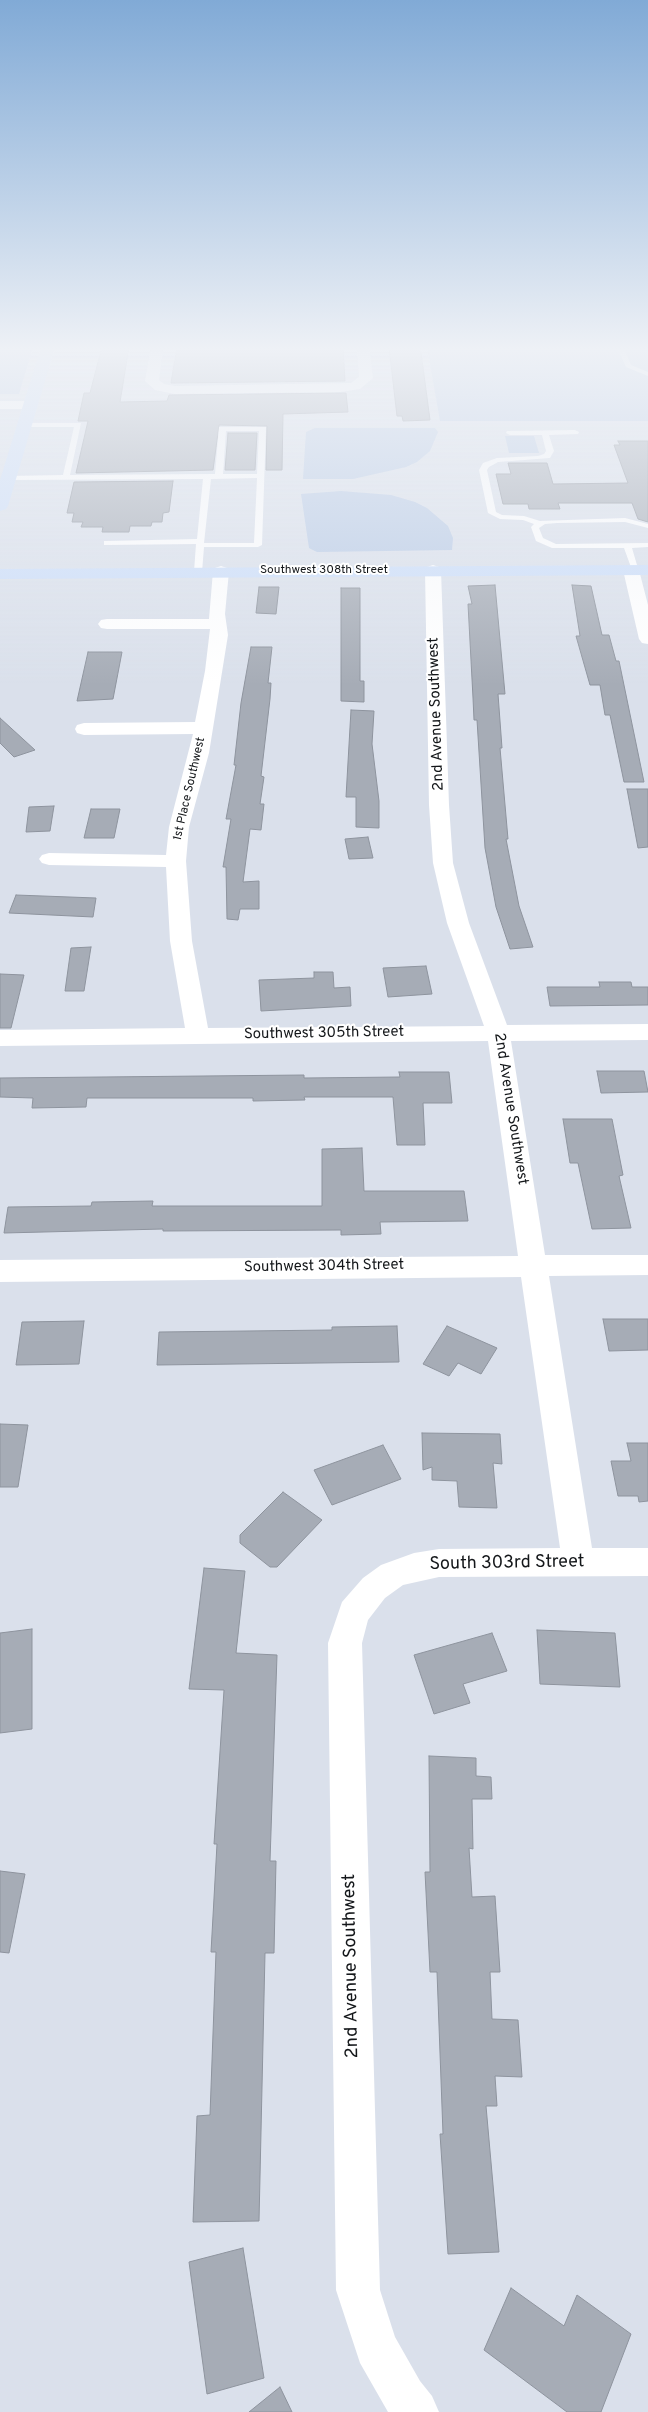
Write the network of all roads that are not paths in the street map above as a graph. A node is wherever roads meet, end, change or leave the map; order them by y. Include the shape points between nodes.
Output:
1 (14, 460) edge
2 (70, 460) edge
3 (220, 460) edge
4 (262, 460) edge
5 (506, 460) edge
6 (207, 476) junction
7 (219, 476) junction
8 (261, 476) junction
9 (8, 478) junction
10 (66, 478) junction
11 (0, 506) edge
12 (539, 523) junction
13 (648, 526) edge
14 (107, 543) dead end
15 (200, 543) junction
16 (648, 545) edge
17 (628, 547) junction
18 (433, 570) junction
19 (638, 570) edge
20 (221, 571) junction
21 (198, 572) junction
22 (0, 574) edge
23 (107, 624) dead end
24 (218, 624) junction
25 (648, 639) edge
26 (204, 728) junction
27 (84, 729) dead end
28 (49, 858) dead end
29 (176, 861) junction
30 (498, 1032) junction
31 (648, 1032) edge
32 (198, 1036) junction
33 (0, 1038) edge
34 (534, 1265) junction
35 (648, 1265) edge
36 (0, 1271) edge
37 (648, 1562) edge
38 (578, 1563) junction
39 (346, 1643) joint
40 (358, 2290) joint
41 (416, 2412) edge

1 - 9 street
2 - 10 lane
3 - 7 lane
4 - 8 lane
5 - 12 lane via 497,460 483,470 492,513
6 - 7 lane
6 - 10 lane
6 - 15 lane
7 - 8 lane
8 - 15 lane via 258,545
9 - 10 lane
9 - 11 street
12 - 13 lane via 625,520
12 - 17 lane via 535,527 537,536 547,544
14 - 15 lane
15 - 21 lane
16 - 17 lane
17 - 19 lane
18 - 19 street, Southwest 308th Street
18 - 20 street, Southwest 308th Street
18 - 30 street, 2nd Avenue Southwest via 443,863 458,923
19 - 25 street
20 - 21 street, Southwest 308th Street
20 - 24 street, 1st Place Southwest via 216,614
21 - 22 street, Southwest 308th Street
23 - 24 street
24 - 26 street, 1st Place Southwest via 218,646
26 - 27 street
26 - 29 street, 1st Place Southwest via 179,826
28 - 29 street
29 - 32 street, 1st Place Southwest via 181,941
30 - 31 street, Southwest 305th Street
30 - 32 street, Southwest 305th Street
30 - 34 street, 2nd Avenue Southwest
32 - 33 street, Southwest 305th Street
34 - 35 street, Southwest 304th Street
34 - 36 street, Southwest 304th Street
34 - 38 street, 2nd Avenue Southwest
37 - 38 street, South 303rd Street
38 - 39 street, South 303rd Street via 439,1563 414,1568 392,1576 374,1588 354,1613
39 - 40 street, 2nd Avenue Southwest
40 - 41 street via 376,2347

